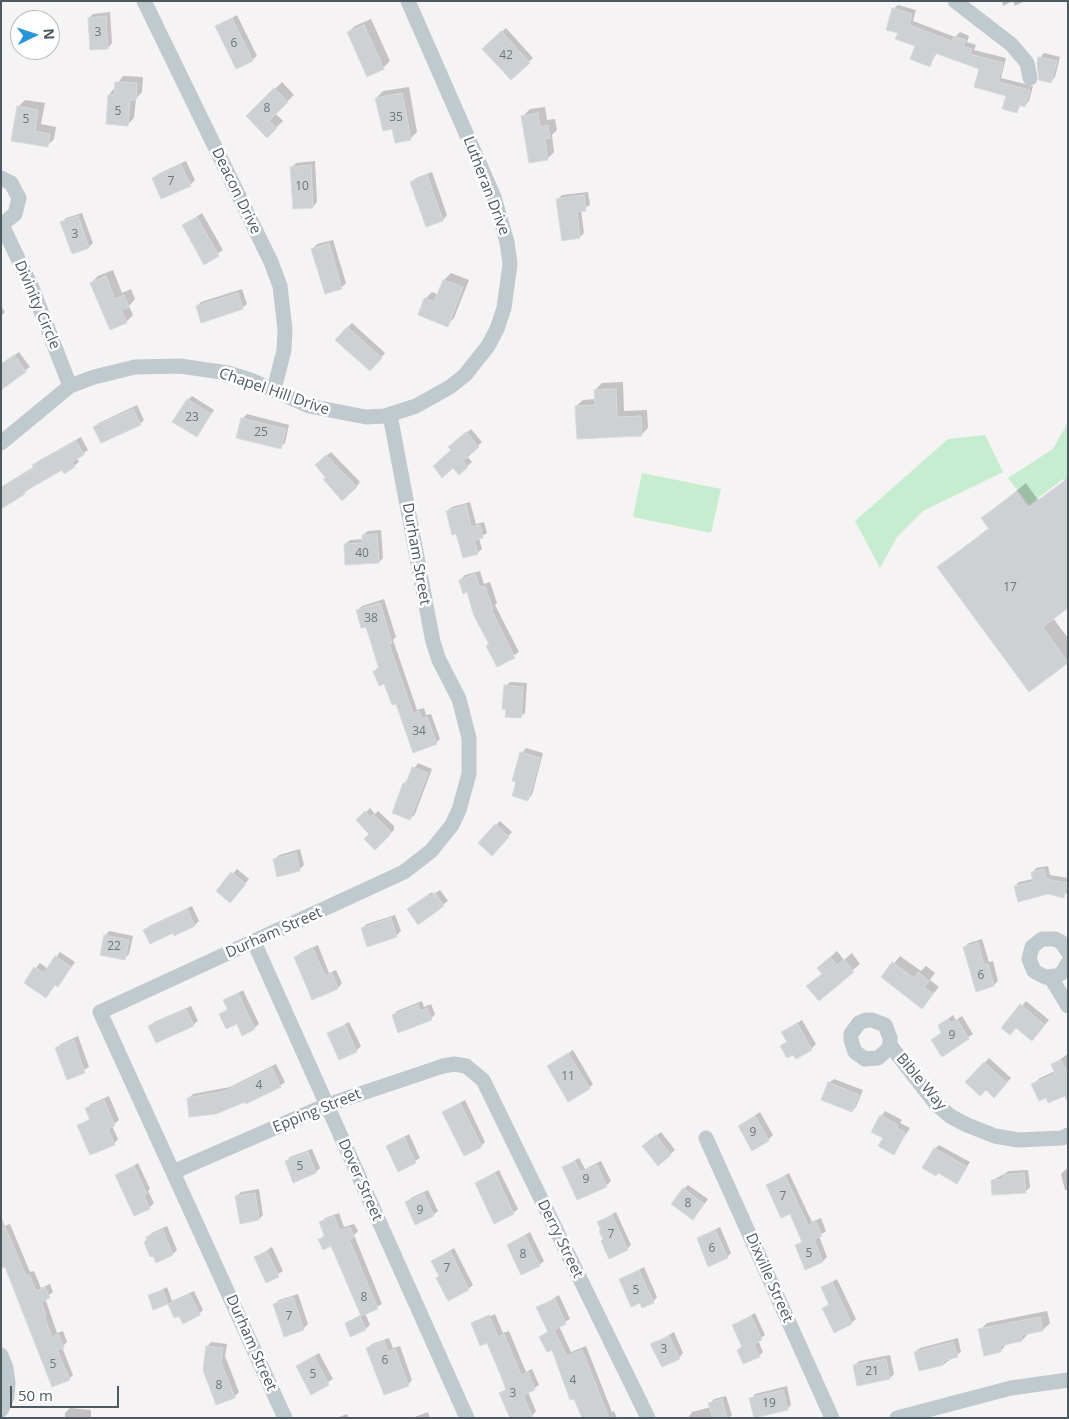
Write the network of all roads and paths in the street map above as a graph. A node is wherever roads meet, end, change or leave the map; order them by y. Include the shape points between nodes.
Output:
1 (144, 1) edge
2 (408, 1) edge
3 (955, 1) edge
4 (1030, 78) dead end
5 (1, 178) edge
6 (2, 225) edge
7 (70, 386) junction
8 (274, 390) junction
9 (390, 415) junction
10 (1, 443) edge
11 (254, 942) junction
12 (1068, 952) edge
13 (1068, 963) edge
14 (1051, 978) junction
15 (1068, 1006) edge
16 (890, 1045) dead end
17 (466, 1066) joint
18 (327, 1105) junction
19 (1068, 1135) edge
20 (706, 1138) dead end
21 (173, 1172) junction
22 (1, 1355) edge
23 (1068, 1380) edge
24 (1, 1410) edge
25 (285, 1418) edge
26 (467, 1418) edge
27 (648, 1418) edge
28 (832, 1418) edge
29 (897, 1418) edge

1 - 8 street, Deacon Drive via 280,286 285,329
2 - 9 street, Lutheran Drive via 494,197 510,264 504,308 497,329 478,360 450,387 416,406
3 - 4 street via 1012,46 1027,63
5 - 6 street, Divinity Circle via 11,183 19,198 15,214
6 - 7 street, Divinity Circle via 35,296
7 - 8 street, Chapel Hill Drive via 101,375 156,365 228,373
7 - 10 street, Chapel Hill Drive
8 - 9 street, Chapel Hill Drive via 328,412 366,417
9 - 11 street, Durham Street via 433,642 465,716 471,756 465,792 452,825 417,864 392,879
11 - 18 street, Dover Street
11 - 21 street, Durham Street via 100,1012
12 - 14 street via 1061,942 1049,938 1032,947 1029,959 1034,971
13 - 14 street via 1063,972
14 - 15 street
16 - 19 street, Bible Way via 935,1103 967,1125 994,1136 1018,1140
17 - 18 street, Epping Street via 443,1066
17 - 27 street, Derry Street via 483,1080
18 - 21 street, Epping Street
18 - 26 street, Dover Street
20 - 28 street, Dixville Street
21 - 25 street, Durham Street
22 - 24 street via 8,1383 7,1397
23 - 29 street via 1011,1388

